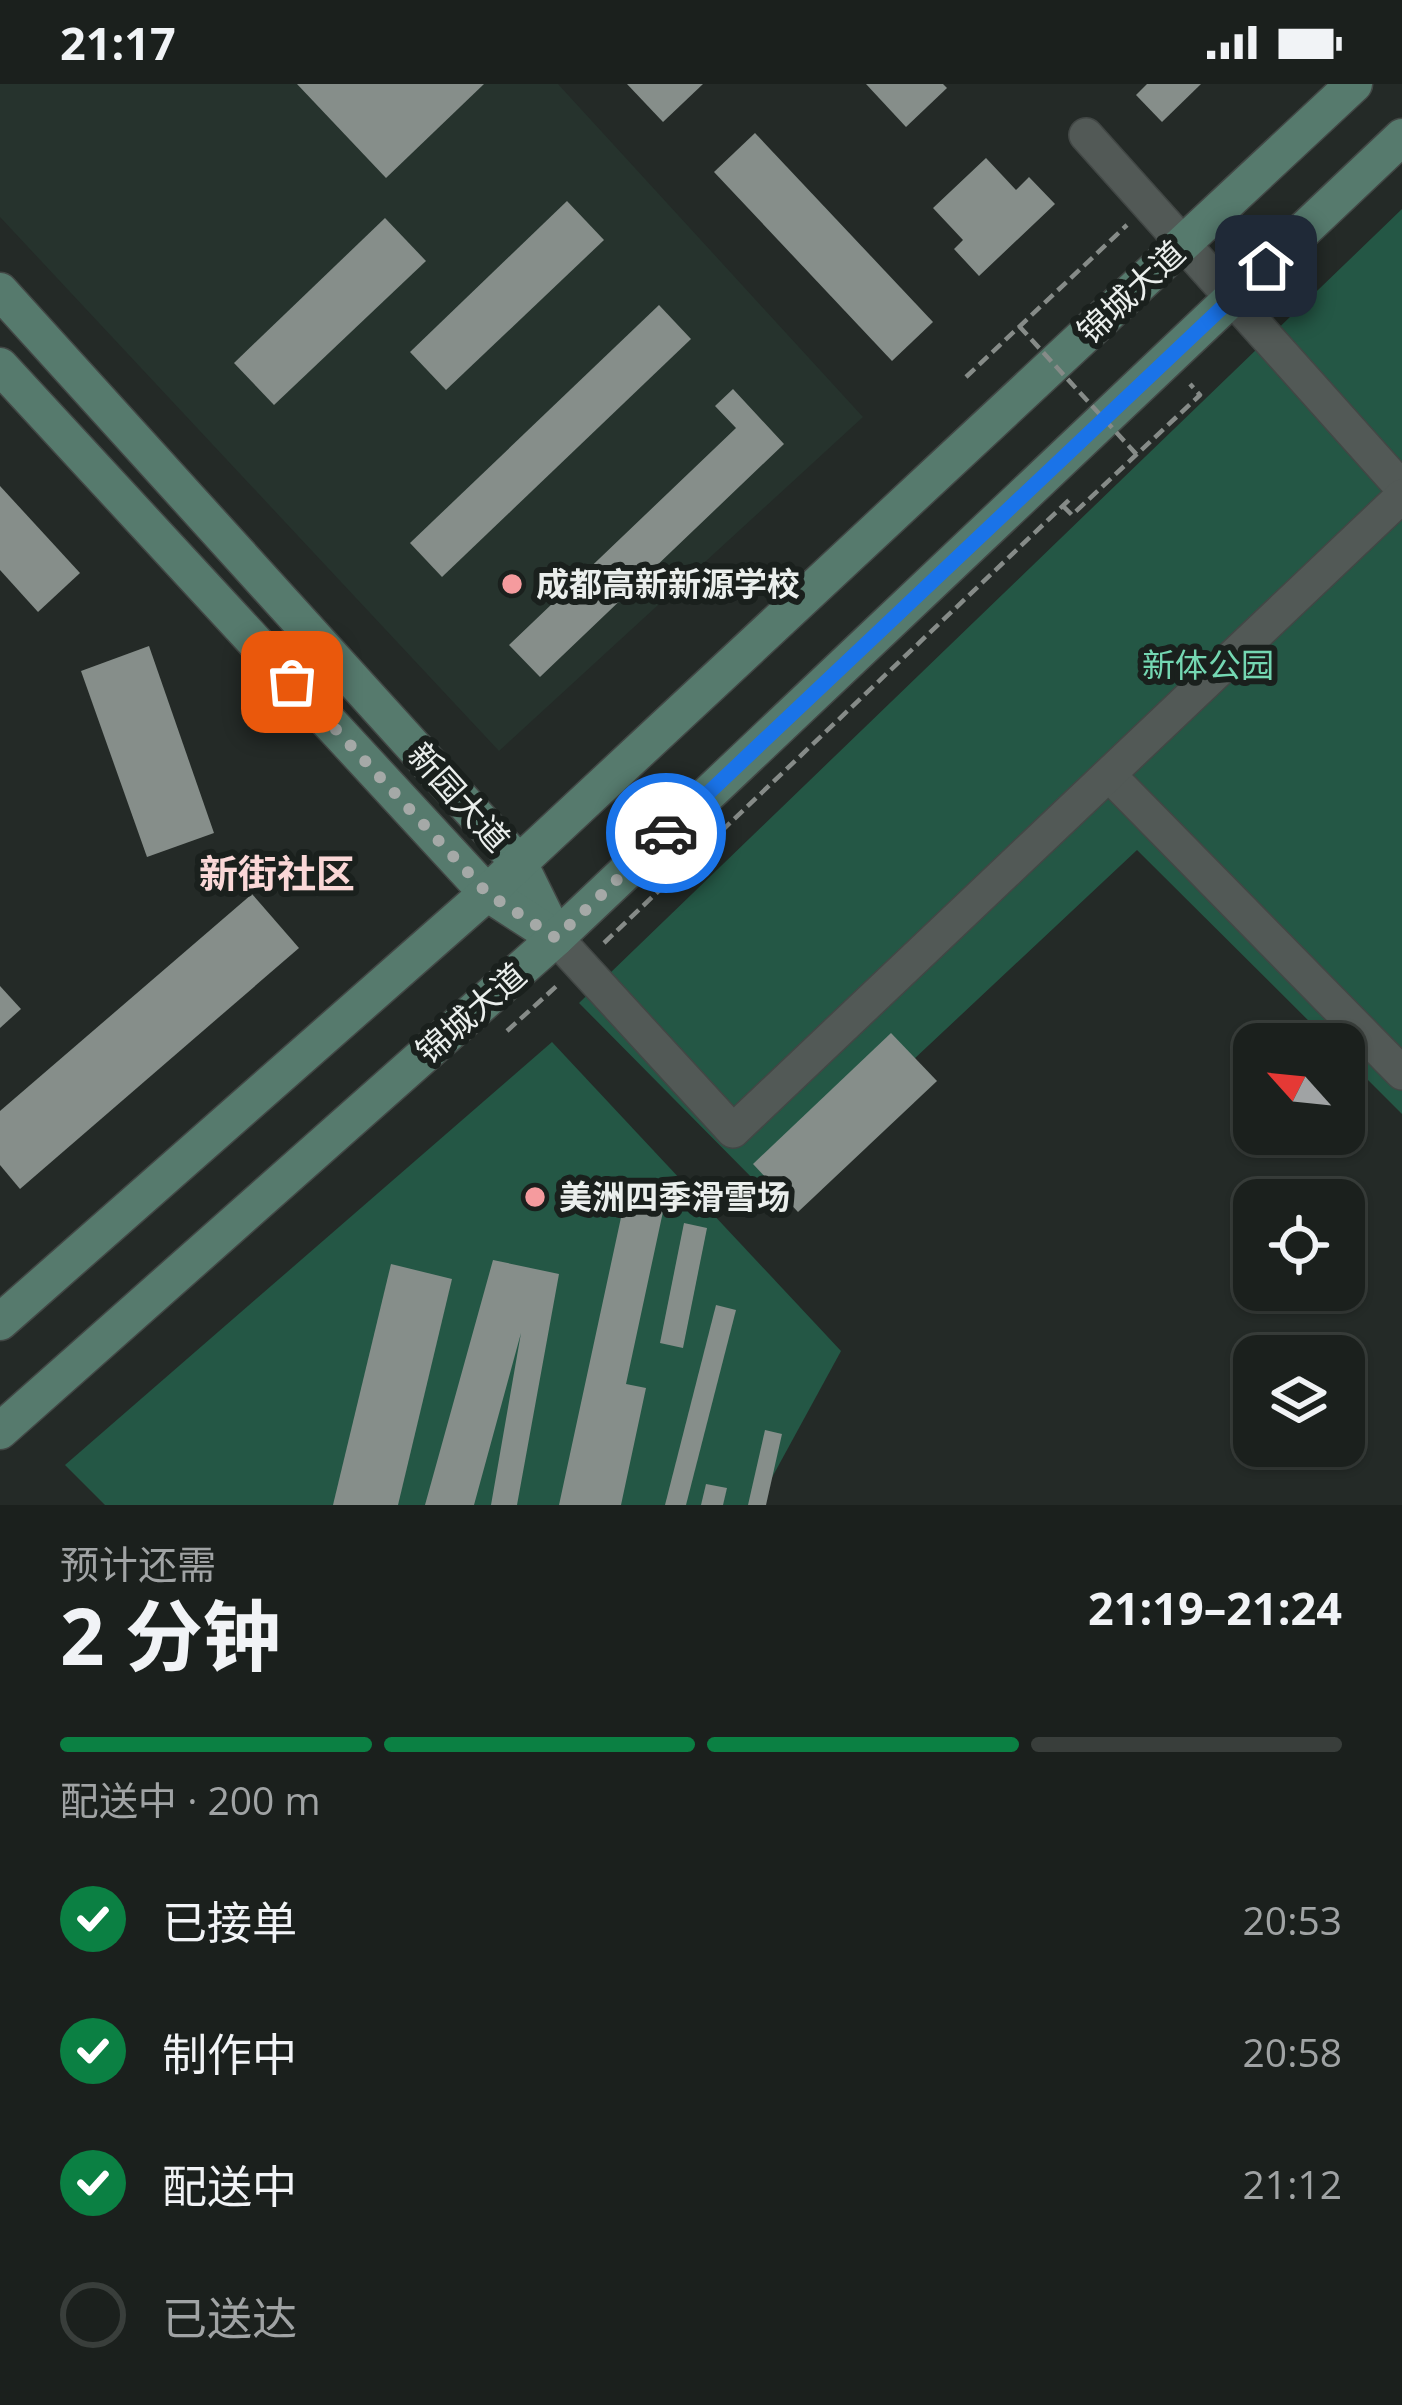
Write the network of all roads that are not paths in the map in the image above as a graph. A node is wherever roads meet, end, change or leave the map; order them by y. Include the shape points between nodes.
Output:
1 (1354, 84) edge
2 (1086, 135) dead end
3 (1402, 137) edge
4 (1183, 243) junction
5 (0, 291) edge
6 (1232, 298) junction
7 (0, 366) edge
8 (1402, 492) edge
9 (1110, 776) junction
10 (518, 863) junction
11 (487, 893) junction
12 (556, 938) junction
13 (1402, 1073) edge
14 (0, 1322) edge
15 (0, 1431) edge

1 - 4 main road, 锦城大道
2 - 4 street
3 - 6 main road, 锦城大道
4 - 6 street
4 - 10 main road, 锦城大道
5 - 10 main road, 新园大道
6 - 8 street
6 - 12 main road, 锦城大道
7 - 11 main road, 新园大道
8 - 9 street
9 - 12 street via 733,1131
9 - 13 street
10 - 11 main road, 锦城大道
10 - 12 main road, 新园大道
11 - 12 main road, 新园大道
11 - 14 main road, 锦城大道
12 - 15 main road, 锦城大道

